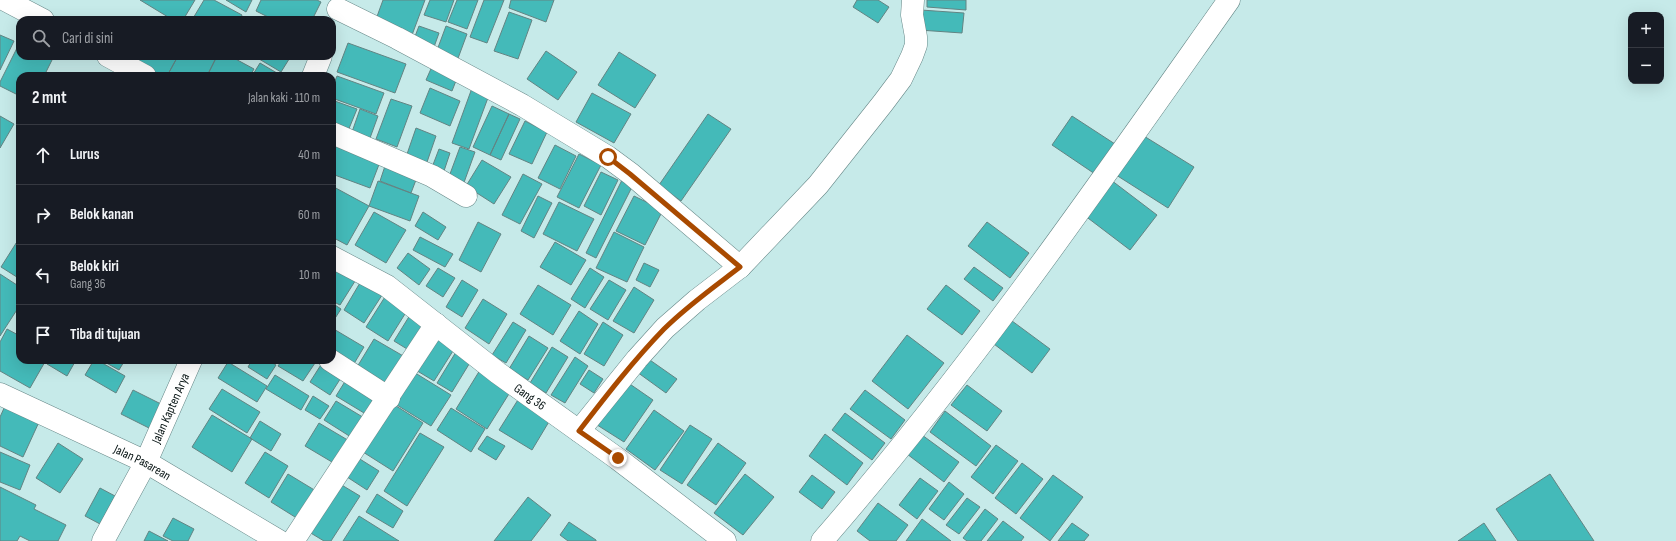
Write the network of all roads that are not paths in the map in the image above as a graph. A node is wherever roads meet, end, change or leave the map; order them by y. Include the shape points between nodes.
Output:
1 (5, 0) edge
2 (913, 0) edge
3 (1229, 0) edge
4 (337, 12) edge
5 (35, 16) edge
6 (115, 60) edge
7 (319, 60) edge
8 (138, 72) edge
9 (315, 72) edge
10 (336, 135) edge
11 (466, 196) dead end
12 (336, 259) edge
13 (740, 267) junction
14 (436, 324) junction
15 (189, 364) edge
16 (336, 364) edge
17 (0, 394) edge
18 (389, 398) junction
19 (579, 431) junction
20 (146, 462) junction
21 (103, 541) edge
22 (279, 541) edge
23 (293, 541) edge
24 (725, 541) edge
25 (822, 541) edge

1 - 5 street
2 - 13 street via 916,45 901,79 818,185
3 - 25 street via 1103,178 968,360
4 - 13 street via 396,38 508,98 602,154 630,174
6 - 8 street
7 - 9 street
10 - 11 street via 432,176
12 - 14 street, Gang 36 via 387,286
13 - 19 street via 696,300 665,328
14 - 18 street
14 - 19 street, Gang 36 via 498,373
15 - 20 street, Jalan Kapten Arya
16 - 18 street
17 - 20 street, Jalan Pasarean
18 - 23 street
19 - 24 street, Gang 36
20 - 21 street, Jalan Kapten Arya
20 - 22 street, Jalan Pasarean

